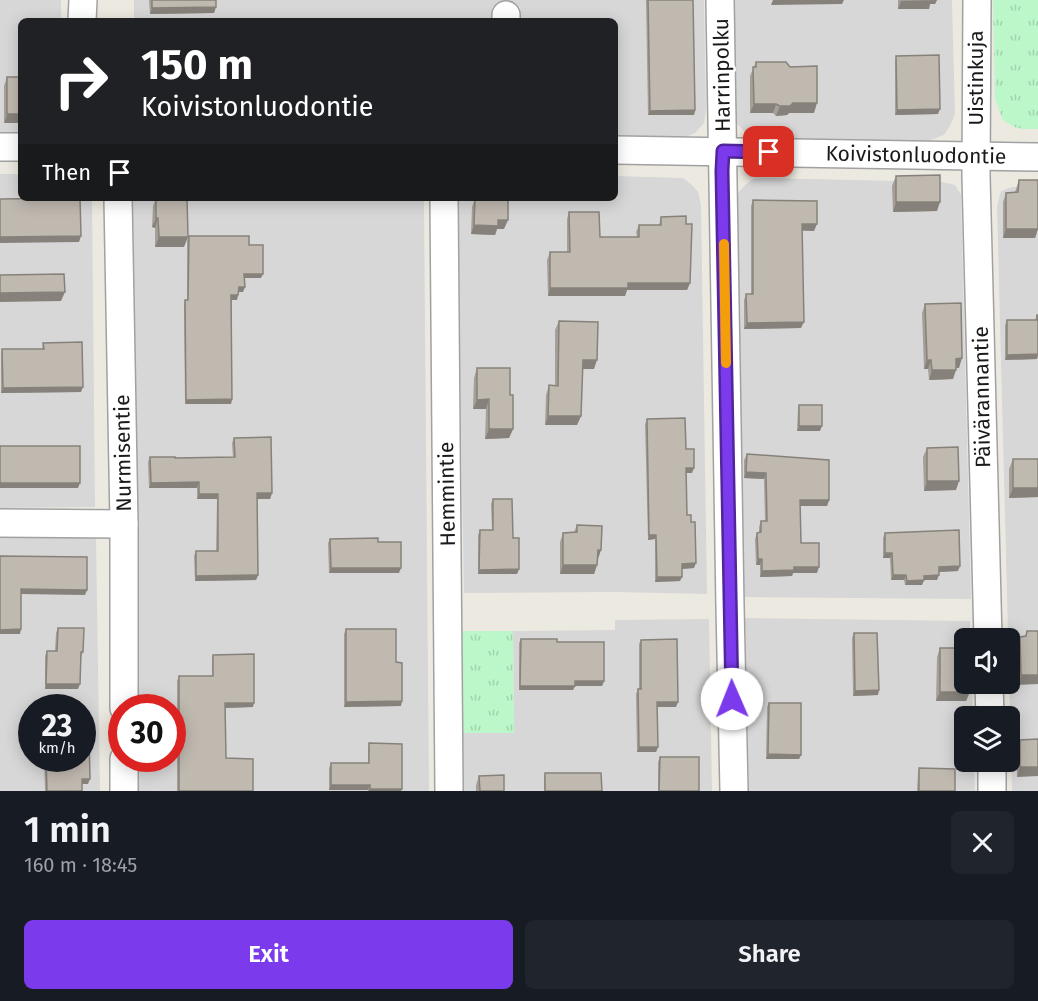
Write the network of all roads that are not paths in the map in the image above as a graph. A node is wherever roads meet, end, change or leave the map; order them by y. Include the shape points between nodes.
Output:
1 (83, 0) edge
2 (720, 0) edge
3 (977, 0) edge
4 (82, 18) edge
5 (0, 147) edge
6 (18, 147) edge
7 (618, 150) edge
8 (723, 151) junction
9 (976, 156) junction
10 (1038, 157) edge
11 (118, 201) edge
12 (444, 201) edge
13 (0, 523) edge
14 (124, 524) junction
15 (988, 628) edge
16 (124, 694) edge
17 (124, 772) edge
18 (992, 772) edge
19 (124, 791) edge
20 (449, 791) edge
21 (734, 791) edge
22 (992, 791) edge

1 - 4 street
2 - 8 street, Harrinpolku
3 - 9 street, Uistinkuja
5 - 6 street
7 - 8 street, Koivistonluodontie
8 - 9 street, Koivistonluodontie
8 - 21 street, Harrinpolku
9 - 10 street, Koivistonluodontie
9 - 15 street, Päivärannantie
11 - 14 street, Nurmisentie
12 - 20 street, Hemmintie
13 - 14 street
14 - 16 street, Nurmisentie
17 - 19 street
18 - 22 street

